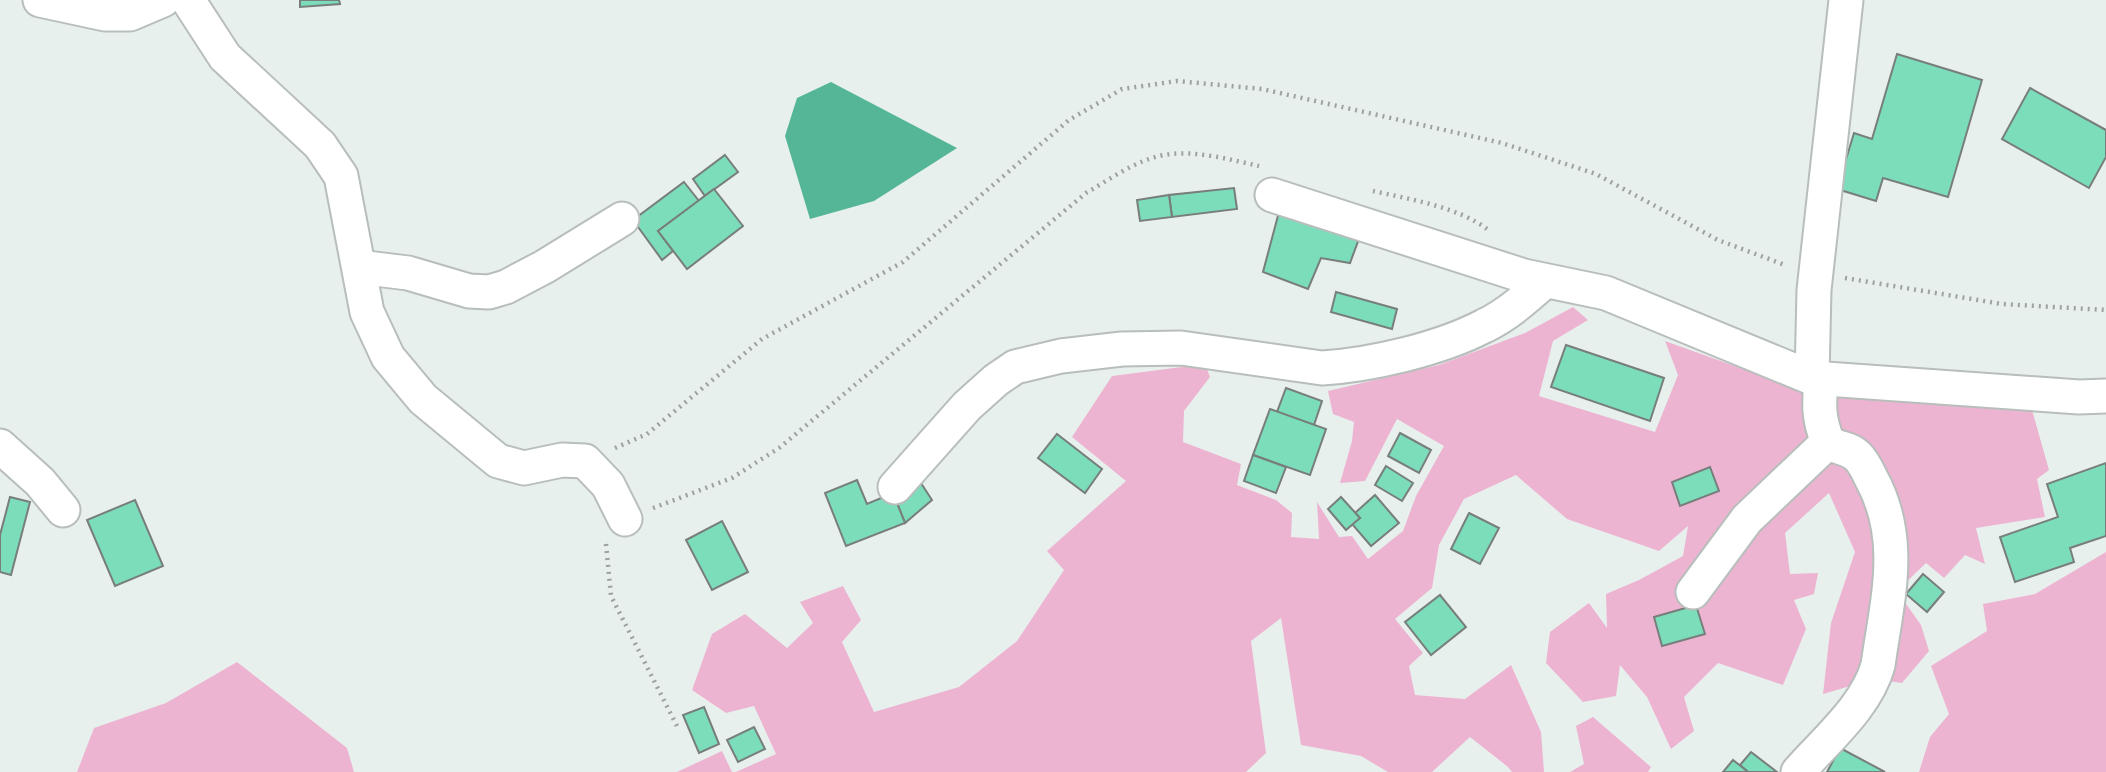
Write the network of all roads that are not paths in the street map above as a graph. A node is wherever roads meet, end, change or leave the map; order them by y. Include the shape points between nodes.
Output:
1 (40, 0) edge
2 (163, 0) edge
3 (188, 0) edge
4 (1846, 0) edge
5 (1272, 195) dead end
6 (622, 219) dead end
7 (359, 267) junction
8 (1545, 281) junction
9 (1815, 373) junction
10 (2106, 396) edge
11 (1828, 442) junction
12 (0, 446) edge
13 (895, 487) dead end
14 (63, 510) dead end
15 (625, 519) dead end
16 (1693, 592) dead end
17 (1798, 772) edge

1 - 2 street via 105,14 130,14
3 - 7 street via 225,57 320,145 341,176
4 - 9 street via 1814,290
5 - 8 street
6 - 7 street via 544,267 489,292
7 - 15 street via 367,312 388,357 424,399 498,461 524,468 562,460 585,461 608,485
8 - 9 street via 1606,293
8 - 13 street via 1484,327 1427,348 1344,366 1322,368 1169,348 1061,356 1015,367 967,406
9 - 10 street
9 - 11 street via 1821,425
11 - 16 street via 1747,519
11 - 17 street via 1860,459 1879,494 1891,534 1892,565 1874,679 1855,708
12 - 14 street

